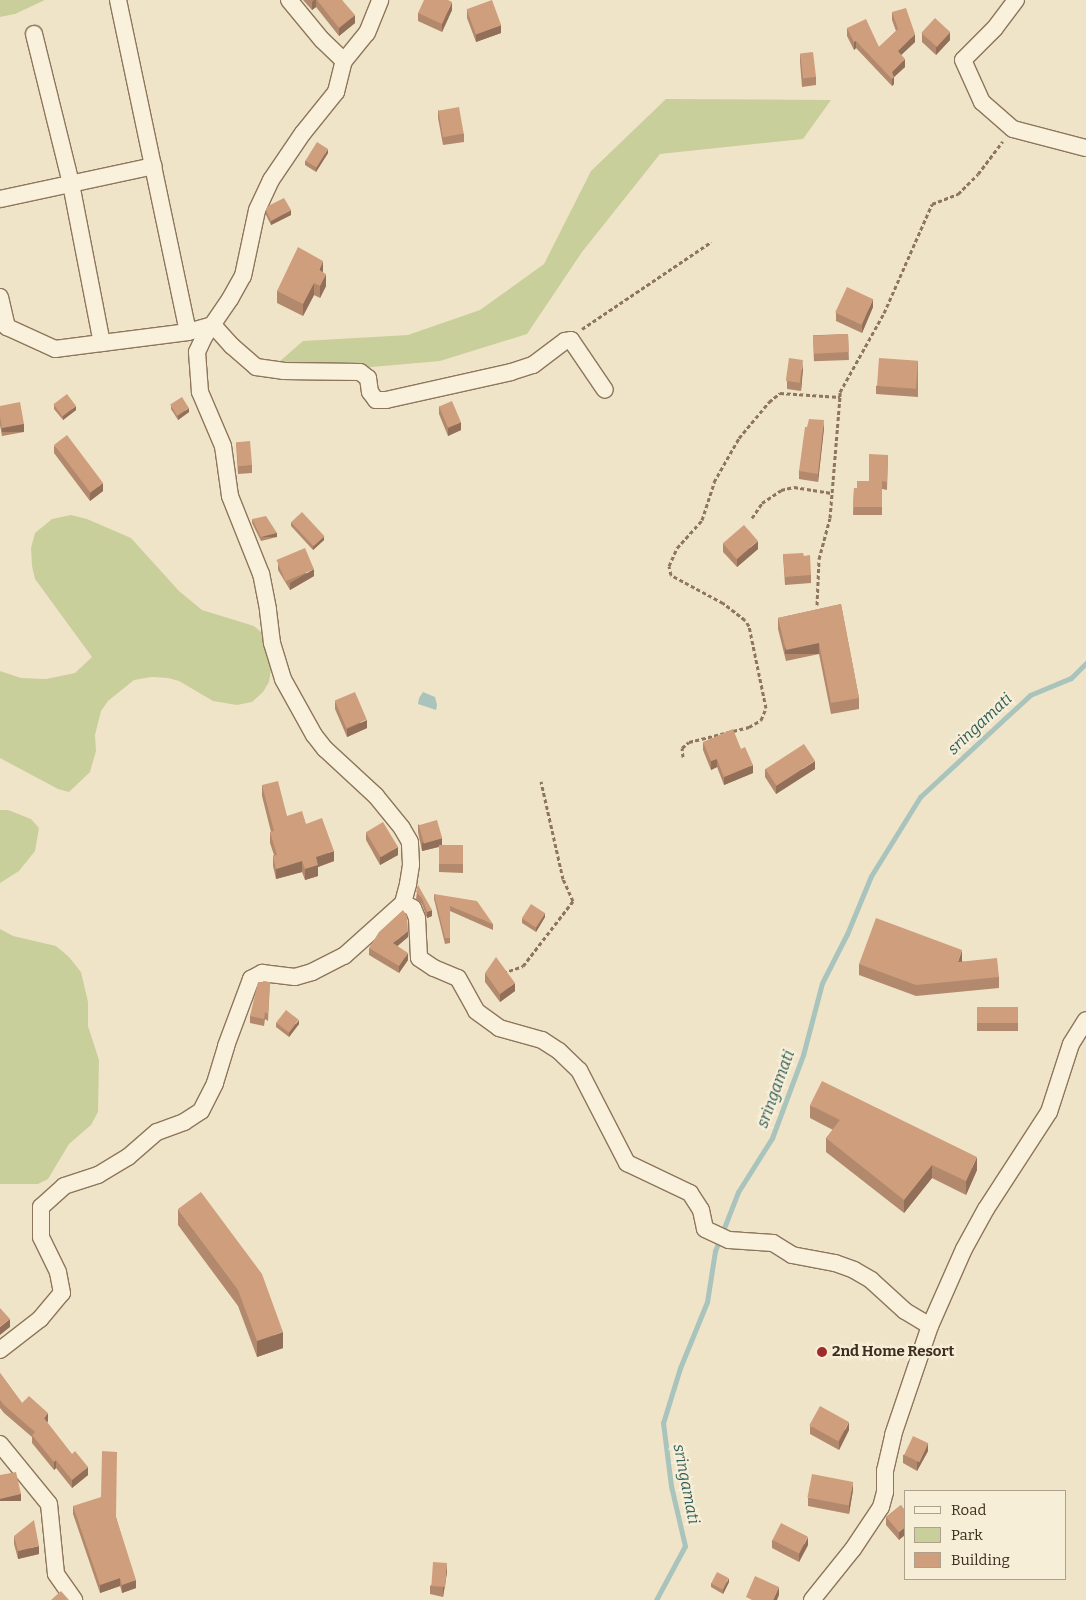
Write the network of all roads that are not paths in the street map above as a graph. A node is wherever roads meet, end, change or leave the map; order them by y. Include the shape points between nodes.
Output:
1 (118, 0) edge
2 (289, 0) edge
3 (380, 0) edge
4 (1016, 0) edge
5 (34, 34) dead end
6 (344, 61) junction
7 (1086, 148) edge
8 (154, 166) junction
9 (71, 184) junction
10 (0, 199) edge
11 (0, 296) edge
12 (213, 325) junction
13 (188, 332) junction
14 (102, 343) junction
15 (605, 390) dead end
16 (403, 903) junction
17 (1086, 1020) edge
18 (930, 1326) junction
19 (0, 1350) edge
20 (0, 1444) edge
21 (74, 1600) edge
22 (812, 1600) edge

1 - 8 street
2 - 6 street
3 - 6 street via 367,33
4 - 7 street via 995,28 963,60 982,102 1013,129
5 - 9 street
6 - 12 street via 336,92 271,180 256,210 243,276
8 - 9 street
8 - 13 street
9 - 10 street
9 - 14 street
11 - 14 street via 7,327 55,349
12 - 13 street
12 - 15 street via 256,367 283,371 360,372 368,378 370,392 376,400 511,372 533,365 571,340
12 - 16 street via 197,352 200,392 223,446 230,496 261,574 272,643 283,679 314,735 394,816 410,842 411,864
13 - 14 street
16 - 18 street via 413,908 417,918 419,958 458,978 476,1011 499,1028 542,1040 566,1057 579,1070 627,1163 690,1193 701,1210 705,1229 729,1240 773,1243 792,1255 836,1263 854,1270 871,1280 905,1311
16 - 19 street via 344,956 295,977 262,972 251,979 215,1083 201,1111 158,1132 128,1157 98,1175 64,1186 41,1207 41,1237 58,1272 62,1293 40,1319
17 - 18 street via 1072,1044 1049,1112 986,1209 964,1249
18 - 22 street via 893,1436 881,1507
20 - 21 street via 49,1504 56,1574

